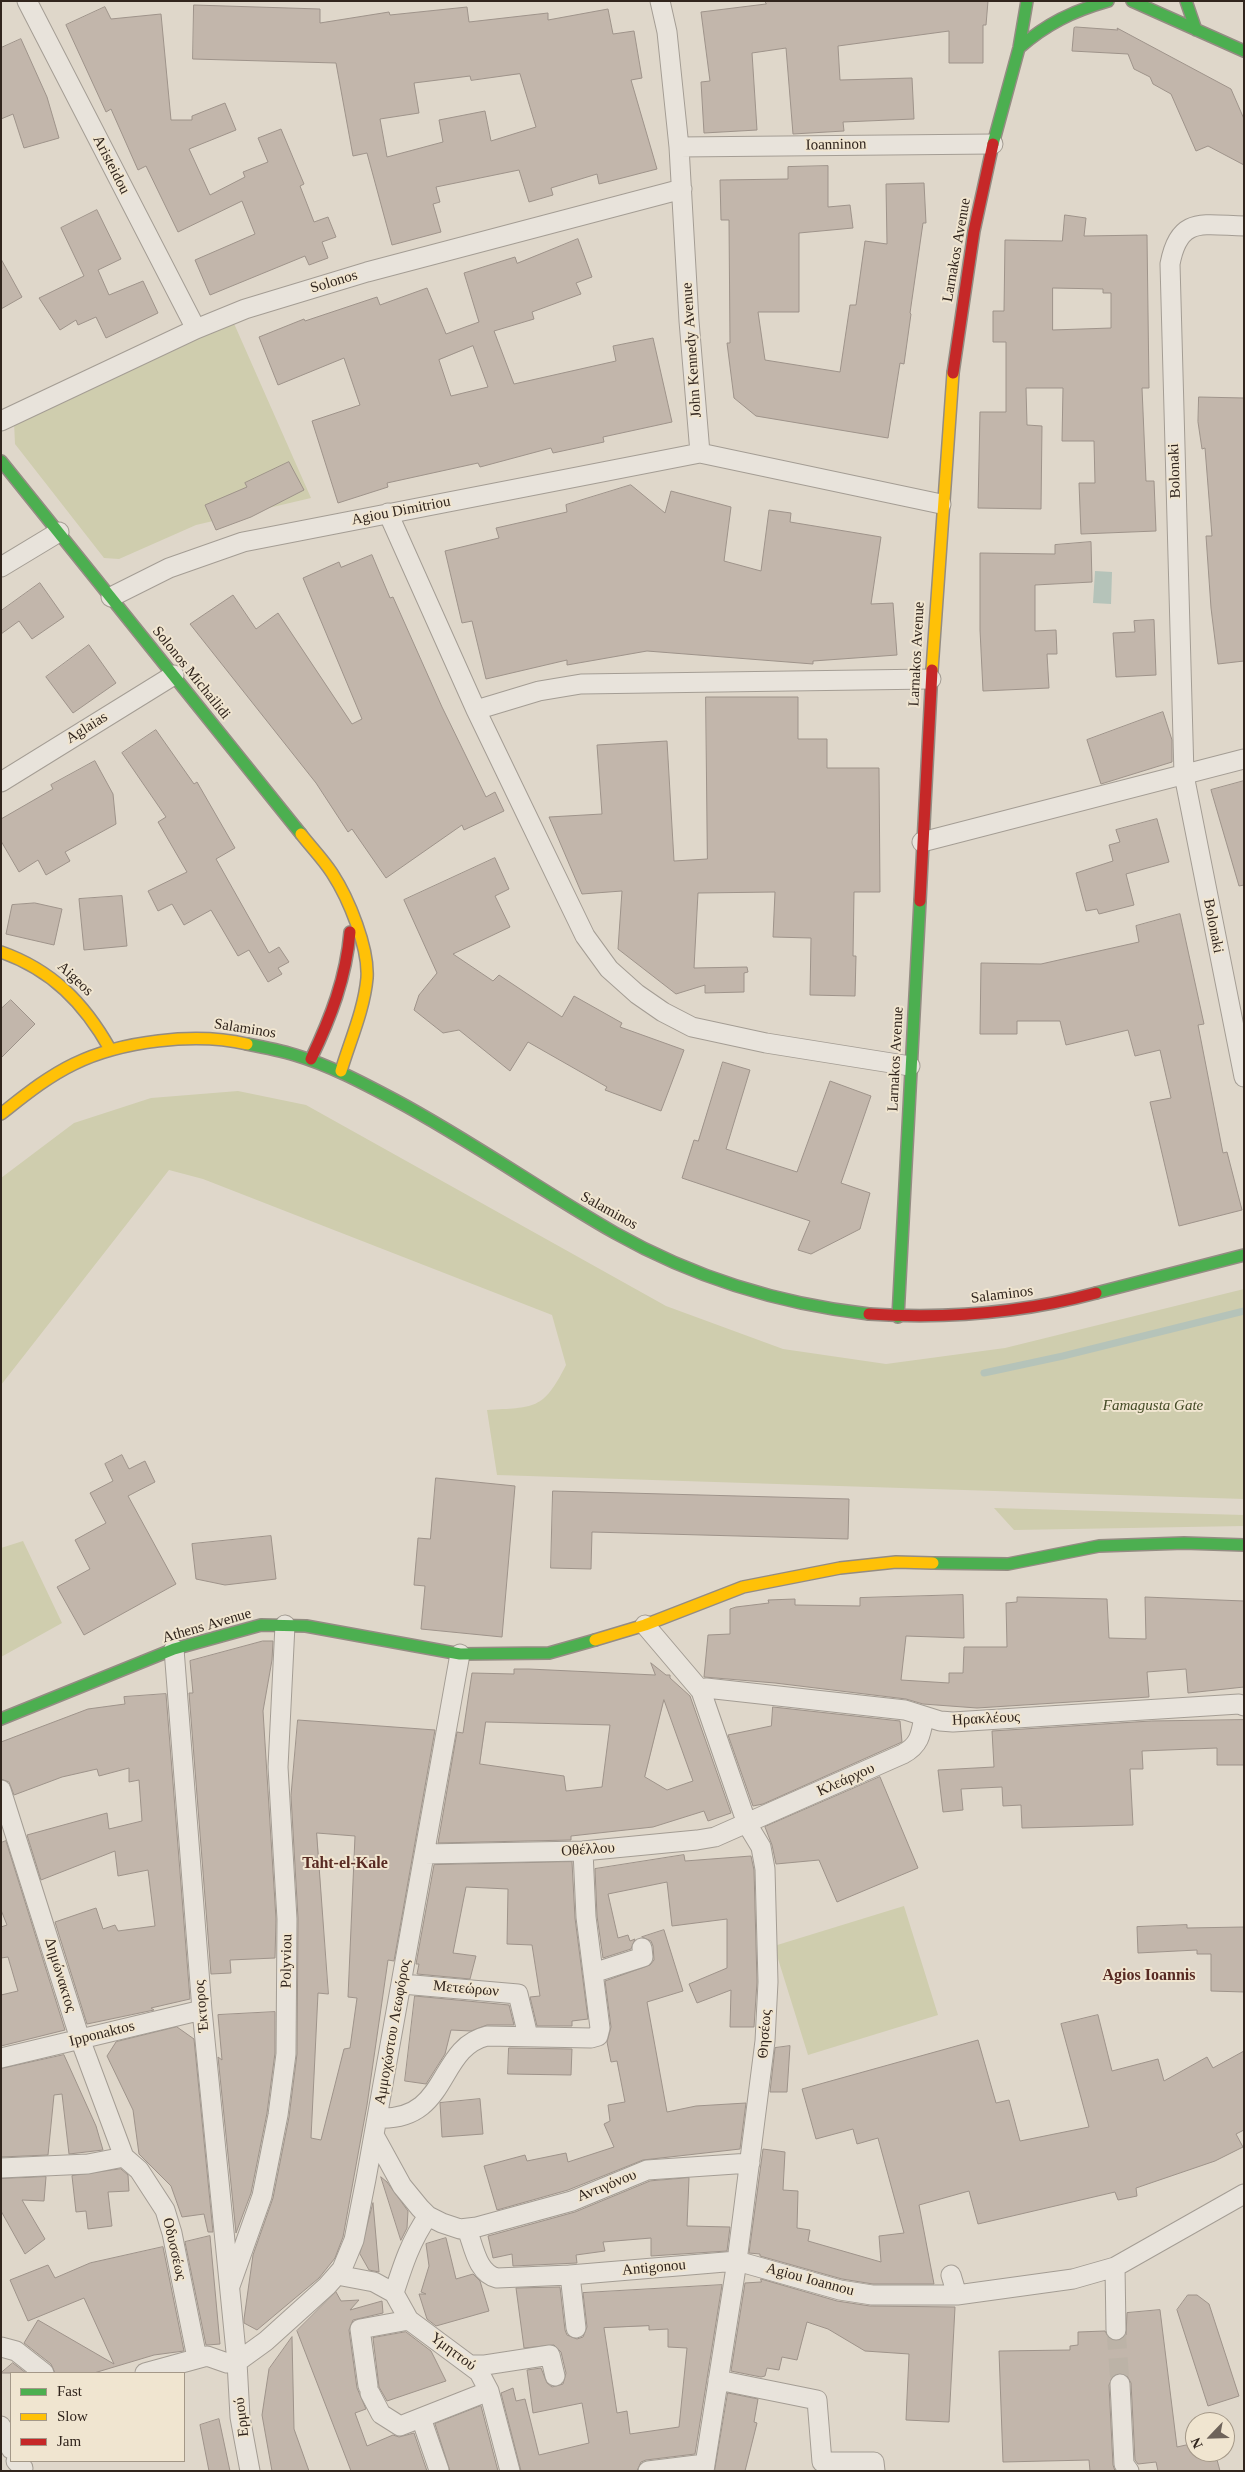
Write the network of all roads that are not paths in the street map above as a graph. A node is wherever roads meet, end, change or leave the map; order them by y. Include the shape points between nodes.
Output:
1 (27, 1) edge
2 (660, 1) edge
3 (1027, 1) edge
4 (1108, 1) edge
5 (1132, 1) edge
6 (1186, 1) edge
7 (1196, 30) junction
8 (1019, 48) junction
9 (1244, 51) edge
10 (993, 144) junction
11 (679, 146) junction
12 (682, 189) junction
13 (1244, 226) edge
14 (196, 329) junction
15 (1, 421) edge
16 (700, 453) junction
17 (1, 461) edge
18 (941, 504) junction
19 (388, 513) junction
20 (58, 532) junction
21 (1, 567) edge
22 (111, 597) junction
23 (174, 675) junction
24 (931, 679) junction
25 (476, 710) junction
26 (1244, 759) edge
27 (1184, 775) junction
28 (1, 782) edge
29 (922, 842) junction
30 (351, 908) junction
31 (1, 952) edge
32 (1238, 1025) edge
33 (110, 1049) junction
34 (311, 1059) junction
35 (910, 1066) junction
36 (341, 1071) junction
37 (1244, 1077) edge
38 (1, 1114) edge
39 (1244, 1255) edge
40 (898, 1317) junction
41 (1244, 1545) edge
42 (285, 1624) junction
43 (645, 1625) junction
44 (174, 1649) junction
45 (460, 1654) junction
46 (701, 1691) junction
47 (1244, 1706) edge
48 (924, 1716) junction
49 (1, 1719) edge
50 (1, 1790) edge
51 (747, 1824) junction
52 (583, 1851) junction
53 (425, 1854) junction
54 (642, 1948) dead end
55 (593, 1973) junction
56 (402, 1984) junction
57 (202, 2010) junction
58 (528, 2036) junction
59 (80, 2039) junction
60 (1, 2058) edge
61 (375, 2126) junction
62 (124, 2157) junction
63 (750, 2163) junction
64 (1, 2168) edge
65 (366, 2179) junction
66 (402, 2186) junction
67 (1244, 2194) edge
68 (1244, 2204) edge
69 (428, 2216) junction
70 (1197, 2222) junction
71 (467, 2229) junction
72 (737, 2261) junction
73 (1115, 2267) junction
74 (337, 2275) junction
75 (570, 2275) junction
76 (951, 2275) dead end
77 (228, 2290) junction
78 (394, 2293) junction
79 (951, 2295) junction
80 (409, 2320) junction
81 (576, 2328) dead end
82 (1116, 2330) tunnel mouth
83 (1, 2347) edge
84 (197, 2358) junction
85 (237, 2362) junction
86 (470, 2365) junction
87 (43, 2372) edge
88 (148, 2372) edge
89 (555, 2376) dead end
90 (718, 2380) junction
91 (1120, 2384) tunnel mouth
92 (489, 2391) junction
93 (421, 2418) junction
94 (1, 2426) edge
95 (10, 2447) edge
96 (704, 2467) edge
97 (1126, 2467) edge
98 (439, 2470) edge
99 (250, 2471) edge
100 (510, 2471) edge
101 (648, 2471) edge
102 (875, 2471) edge

1 - 14 street, Aristeidou
2 - 11 street, John Kennedy Avenue
3 - 8 main road, Larnakos Avenue
4 - 8 main road via 1064,14
5 - 7 main road
6 - 7 main road
7 - 9 main road
8 - 10 main road, Larnakos Avenue
10 - 11 street, Ioanninon
10 - 18 main road, Larnakos Avenue via 959,322
11 - 12 street, John Kennedy Avenue
12 - 14 street, Solonos via 368,272 245,309
12 - 16 street, John Kennedy Avenue
13 - 27 street, Bolonaki via 1193,227 1182,233 1174,244 1170,264
14 - 15 street, Solonos
16 - 18 street
16 - 19 street, Agiou Dimitriou
17 - 20 main road, Solonos Michailidi
18 - 24 main road, Larnakos Avenue
19 - 22 street, Agiou Dimitriou via 216,549
19 - 25 street
20 - 21 street
20 - 22 main road, Solonos Michailidi
22 - 23 main road, Solonos Michailidi
23 - 28 street, Aglaias
23 - 30 main road, Solonos Michailidi via 332,873
24 - 25 street via 581,684 539,691
24 - 29 main road, Larnakos Avenue
25 - 35 street via 585,936 609,968 637,994 692,1027 766,1043
26 - 27 street
27 - 29 street
27 - 32 street, Bolonaki
29 - 35 main road, Larnakos Avenue
30 - 34 main road via 348,957 337,1005
30 - 36 main road, Solonos Michailidi via 367,972
31 - 33 main road, Aigeos via 29,963 60,982 88,1012
32 - 37 street, Bolonaki
33 - 34 main road, Salaminos via 131,1043 189,1037 224,1038 261,1044
33 - 38 main road, Salaminos via 57,1073
34 - 36 main road, Salaminos
35 - 40 main road, Larnakos Avenue
36 - 40 main road, Salaminos via 381,1090 608,1228 694,1271 736,1287 807,1304
39 - 40 main road, Salaminos via 1050,1304 980,1314
41 - 43 main road, Athens Avenue via 1099,1546 1008,1564 896,1562 840,1568 743,1588
42 - 44 main road, Athens Avenue via 261,1625
42 - 45 main road, Athens Avenue
42 - 77 street, Polyviou via 278,1767 287,1948 286,2054 262,2196
43 - 45 main road, Athens Avenue via 549,1653
43 - 46 street, Θησέως
44 - 49 main road, Athens Avenue
44 - 57 street, Έκτορος
45 - 53 street, Αμμοχώστου Λεωφόρος
46 - 48 street, Ηρακλέους via 706,1688 768,1693 905,1710
46 - 51 street, Θησέως
47 - 48 street, Ηρακλέους via 953,1722
48 - 51 street, Κλεάρχου via 919,1741 914,1748
50 - 59 street, Δημώνακτος
51 - 52 street, Οθέλλου via 715,1837 697,1840
51 - 63 street, Θησέως via 761,1847 764,1868 768,1982 765,2041
52 - 53 street, Οθέλλου
52 - 55 street
53 - 56 street, Αμμοχώστου Λεωφόρος
54 - 55 street via 643,1957
55 - 58 street via 600,2028 598,2036
56 - 58 street, Μετεώρων via 518,1994
56 - 61 street, Αμμοχώστου Λεωφόρος
57 - 59 street, Ipponaktos
57 - 77 street, Έκτορος
58 - 61 street via 477,2039 469,2043 420,2108
59 - 60 street, Ipponaktos
59 - 62 street, Δημώνακτος
61 - 65 street, Αμμοχώστου Λεωφόρος
61 - 66 street, Αντιγόνου
62 - 64 street via 88,2164
62 - 84 street, Οδυσσέως via 139,2170 165,2210
63 - 71 street, Αντιγόνου via 647,2170 572,2200
63 - 72 street, Θησέως
65 - 66 street, Αντιγόνου via 385,2177
65 - 74 street, Αμμοχώστου Λεωφόρος via 354,2240
66 - 69 street, Αντιγόνου
67 - 70 street
68 - 70 street
69 - 71 street, Αντιγόνου
69 - 78 street via 405,2255
70 - 73 street, Agiou Ioannou
71 - 75 street, Antigonou via 487,2275 497,2278
72 - 75 street, Antigonou
72 - 79 street, Agiou Ioannou via 840,2290 872,2295
72 - 90 street, Θησέως
73 - 79 street, Agiou Ioannou via 1073,2280
73 - 82 street
74 - 78 street via 374,2282
74 - 85 street, Αμμοχώστου Λεωφόρος via 266,2341
75 - 81 street
76 - 79 street
77 - 85 street, Έκτορος
78 - 80 street, Υμηττού
80 - 86 street, Υμηττού
80 - 93 street, Υμηττού via 360,2329 369,2390 381,2414 400,2426
83 - 87 street via 16,2351
84 - 85 street via 207,2356 227,2363
84 - 88 street
85 - 99 street, Ερμού via 240,2417
86 - 89 street via 485,2366 550,2355
86 - 92 street, Υμηττού via 480,2372
90 - 96 street, Θησέως
90 - 102 street via 817,2400 822,2462 874,2462
91 - 97 street
92 - 93 street, Υμηττού
92 - 100 street, Υμηττού
93 - 98 street
94 - 95 street
96 - 101 street

